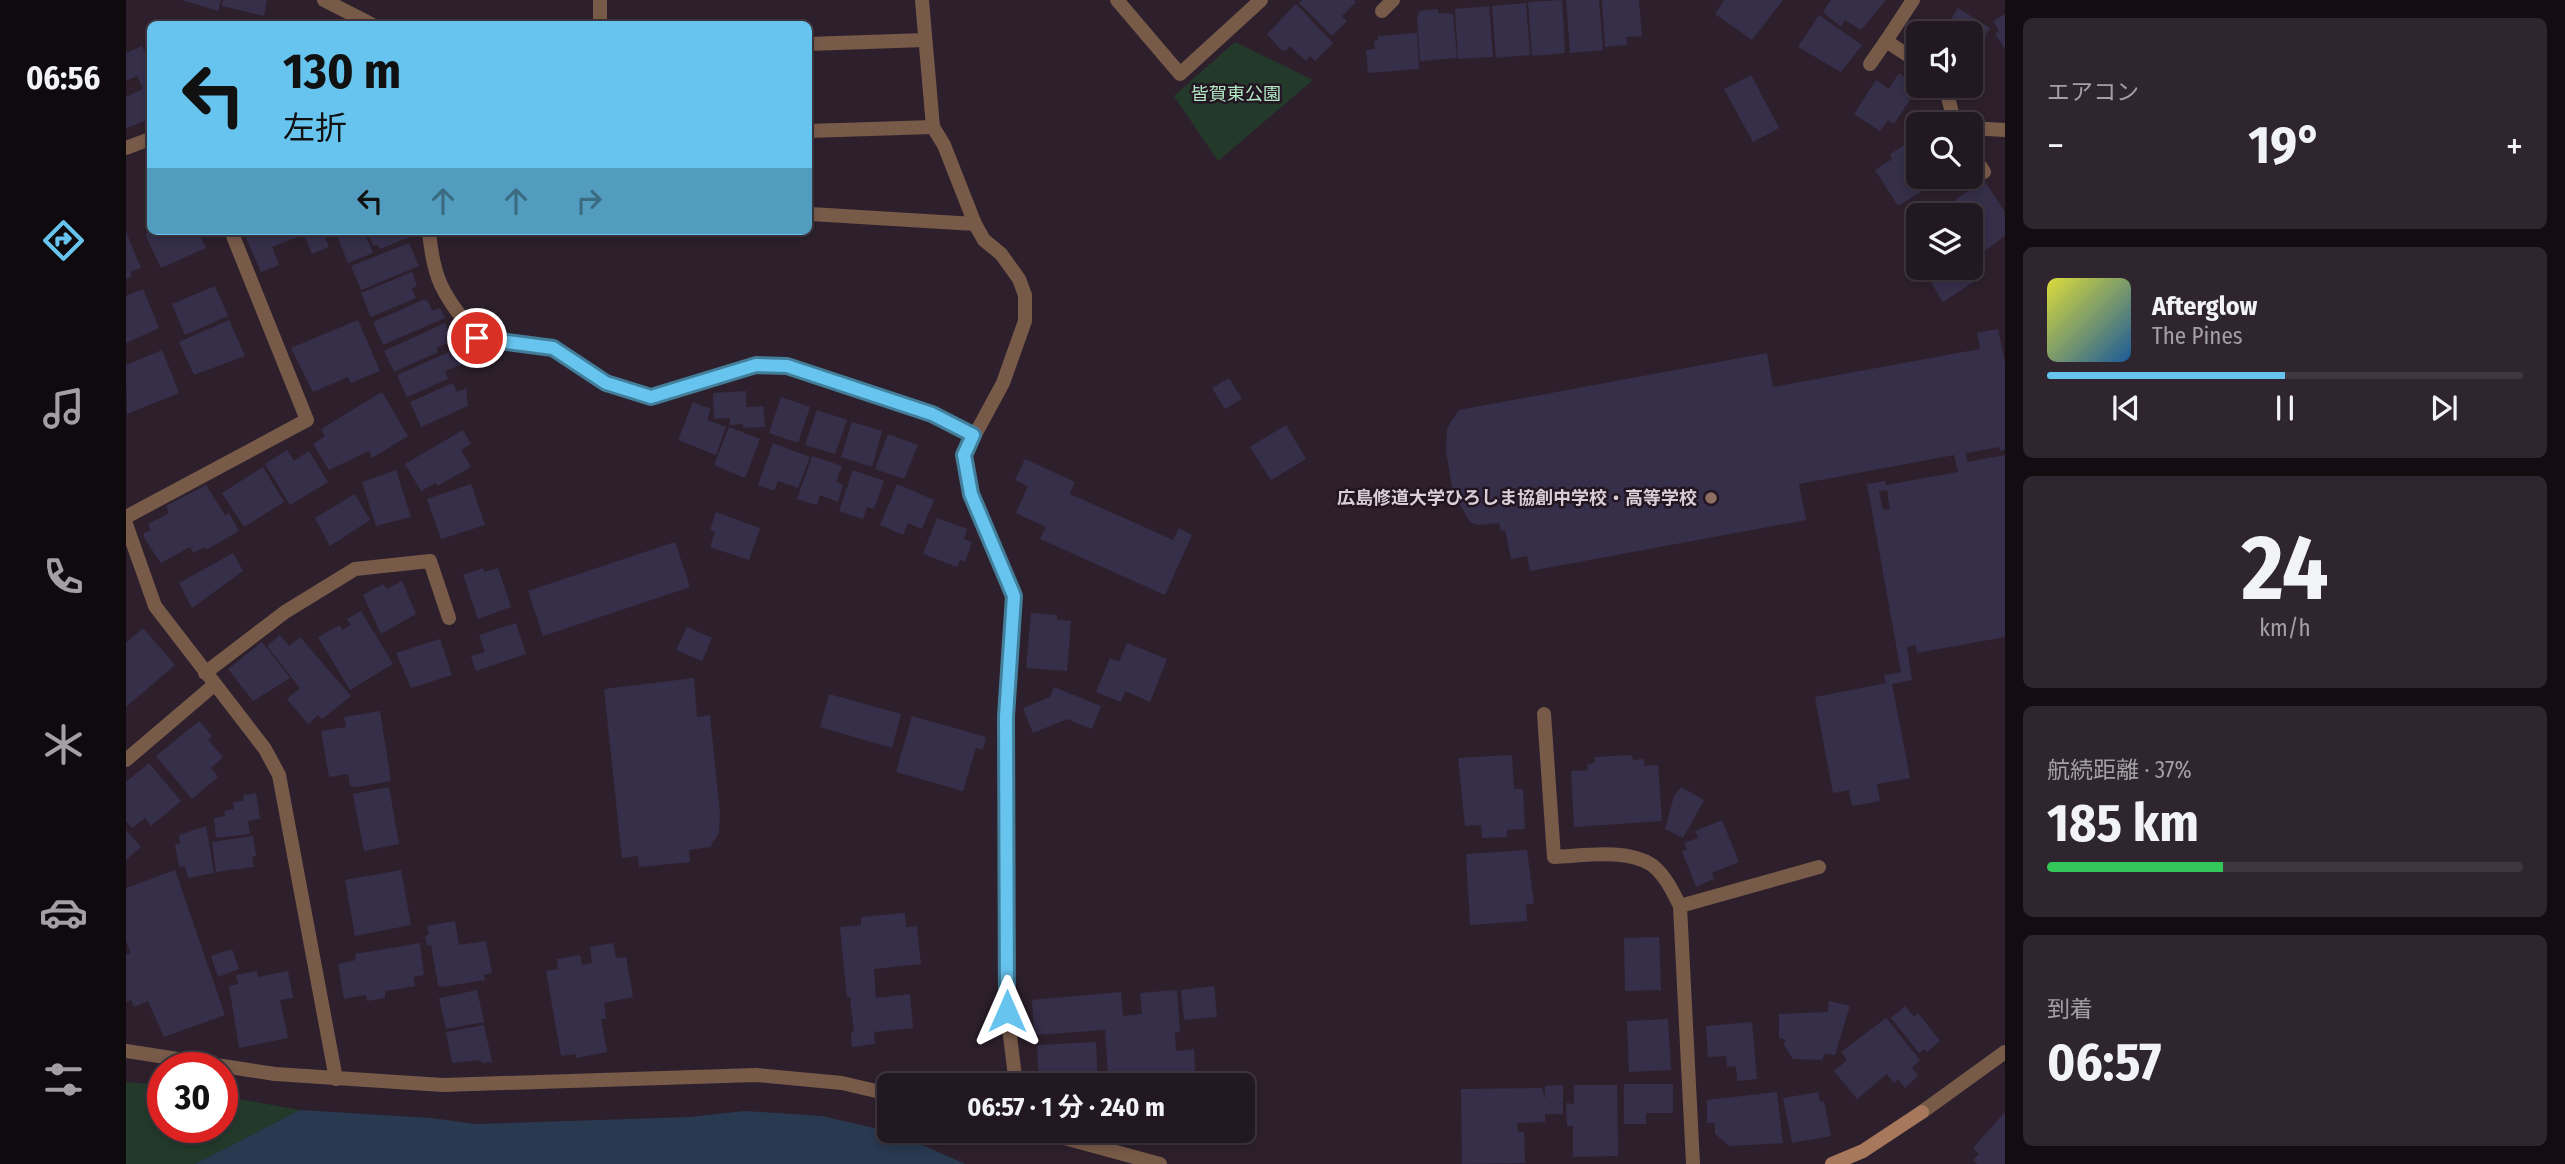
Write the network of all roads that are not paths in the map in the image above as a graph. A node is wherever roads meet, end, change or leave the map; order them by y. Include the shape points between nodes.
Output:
1 (324, 0) edge
2 (600, 0) edge
3 (922, 0) edge
4 (1117, 0) edge
5 (1393, 0) edge
6 (1913, 0) edge
7 (1256, 2) edge
8 (1382, 11) dead end
9 (364, 21) edge
10 (600, 21) edge
11 (925, 40) junction
12 (1886, 41) junction
13 (812, 44) edge
14 (1906, 54) edge
15 (1870, 64) dead end
16 (933, 127) junction
17 (1983, 129) edge
18 (2005, 130) edge
19 (812, 131) edge
20 (147, 140) edge
21 (126, 148) edge
22 (812, 214) edge
23 (975, 223) junction
24 (233, 235) edge
25 (429, 235) edge
26 (973, 435) junction
27 (126, 517) edge
28 (126, 524) edge
29 (449, 618) dead end
30 (209, 679) junction
31 (1544, 714) dead end
32 (126, 760) edge
33 (1819, 867) dead end
34 (1680, 906) junction
35 (126, 1051) edge
36 (2005, 1052) edge
37 (1015, 1073) edge
38 (336, 1079) junction
39 (877, 1091) edge
40 (1083, 1143) edge
41 (1160, 1164) edge
42 (1693, 1164) edge
43 (1832, 1164) edge

1 - 9 street
2 - 10 street
3 - 11 street
4 - 7 street via 1180,74
5 - 8 street
6 - 12 street
11 - 13 street
11 - 16 street
12 - 14 street
12 - 15 street
16 - 19 street
16 - 23 street
17 - 18 street
20 - 21 street
22 - 23 street
23 - 26 street via 1019,279 1025,295 1025,321 1003,383
24 - 27 street via 307,420
25 - 26 street via 440,289 477,338 553,348 606,383 651,397 756,365 787,366 932,414
26 - 37 street via 964,455 971,494 1014,596 1006,716 1007,1011
28 - 30 street via 155,606
29 - 30 street via 430,561 355,569 285,612
30 - 32 street
30 - 38 street via 265,749 279,775
31 - 34 street via 1554,857 1627,856 1651,865 1667,881
33 - 34 street
34 - 42 street
35 - 38 street
36 - 43 street via 1863,1152
38 - 39 street via 443,1085 756,1075
40 - 41 street

